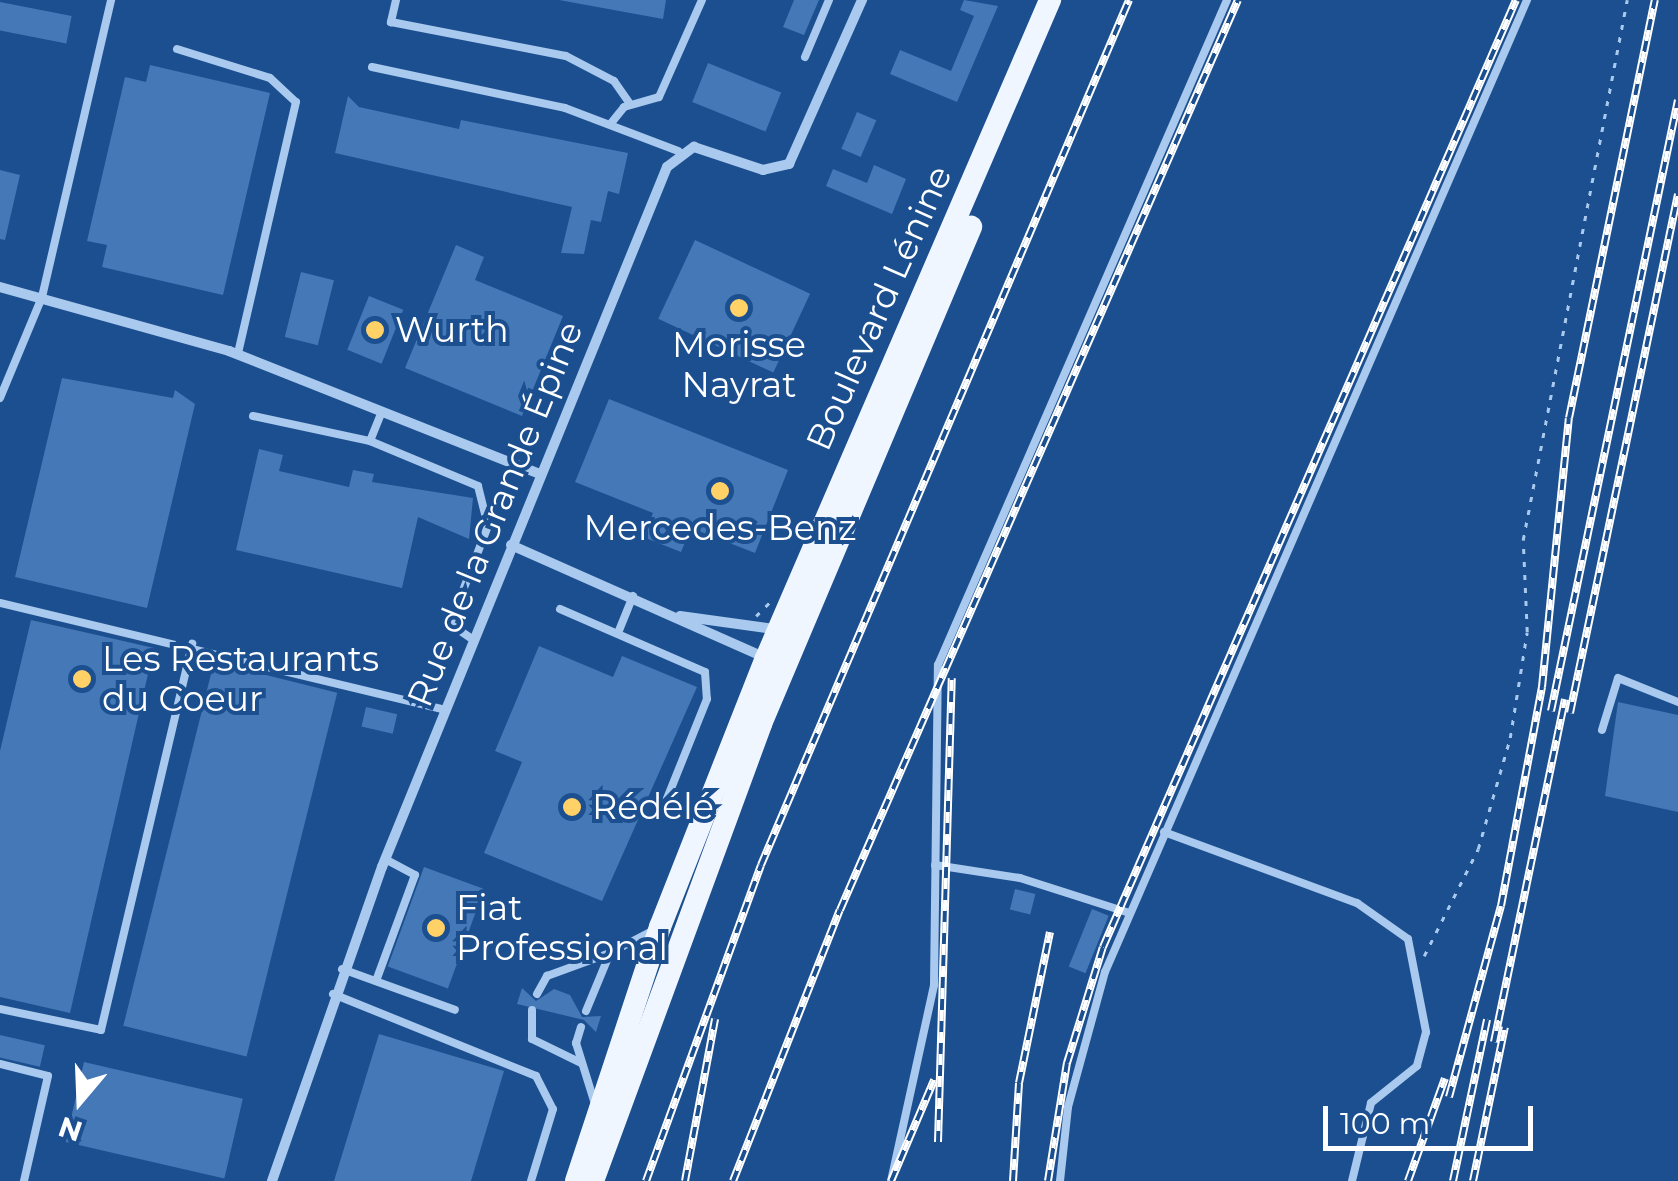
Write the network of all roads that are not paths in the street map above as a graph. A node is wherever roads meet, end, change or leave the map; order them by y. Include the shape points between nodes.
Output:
1 (111, 0) edge
2 (396, 0) edge
3 (702, 0) edge
4 (829, 0) edge
5 (862, 0) edge
6 (1050, 0) edge
7 (1066, 0) edge
8 (1227, 0) edge
9 (1528, 0) edge
10 (177, 49) dead end
11 (804, 56) dead end
12 (372, 66) dead end
13 (630, 104) junction
14 (612, 122) junction
15 (678, 152) junction
16 (0, 287) edge
17 (42, 297) junction
18 (238, 354) junction
19 (0, 398) edge
20 (382, 411) junction
21 (253, 416) dead end
22 (370, 441) junction
23 (540, 474) junction
24 (511, 545) junction
25 (633, 596) junction
26 (0, 603) edge
27 (560, 609) dead end
28 (680, 616) junction
29 (618, 633) junction
30 (472, 639) junction
31 (192, 644) junction
32 (776, 649) junction
33 (1678, 702) edge
34 (444, 710) junction
35 (1602, 730) dead end
36 (666, 802) dead end
37 (1164, 832) junction
38 (385, 859) junction
39 (935, 865) junction
40 (1130, 913) junction
41 (660, 927) junction
42 (610, 953) junction
43 (342, 969) junction
44 (376, 982) junction
45 (333, 994) junction
46 (537, 994) dead end
47 (0, 1009) edge
48 (455, 1010) dead end
49 (532, 1010) dead end
50 (586, 1010) dead end
51 (581, 1027) dead end
52 (0, 1064) edge
53 (582, 1064) junction
54 (598, 1112) junction
55 (24, 1181) edge
56 (272, 1181) edge
57 (531, 1181) edge
58 (576, 1181) edge
59 (593, 1181) edge
60 (891, 1181) edge
61 (1060, 1181) edge
62 (1352, 1181) edge

1 - 17 lane
2 - 13 lane via 391,22 566,56 614,81
3 - 13 lane via 660,97
4 - 11 lane
5 - 15 street via 789,164 763,170 705,148
6 - 32 main road, Boulevard Lénine
7 - 32 main road, Boulevard Lénine
8 - 39 lane via 938,665
9 - 37 lane
10 - 18 lane via 270,78 296,102
12 - 14 lane
13 - 14 lane
14 - 15 lane
15 - 23 street, Rue de la Grande Épine
16 - 17 street
17 - 18 street
17 - 19 lane
18 - 20 street
20 - 22 lane
20 - 23 street
21 - 22 lane
22 - 30 lane via 458,474 485,495 488,526 450,624
23 - 24 street, Rue de la Grande Épine
24 - 25 street
24 - 30 street, Rue de la Grande Épine
25 - 28 street
25 - 29 lane
26 - 31 lane
27 - 29 lane
28 - 32 street
28 - 32 street
29 - 36 lane via 707,677
30 - 34 street, Rue de la Grande Épine
31 - 34 lane
31 - 47 lane via 100,1030
32 - 41 main road, Boulevard Lénine
32 - 59 main road, Boulevard Lénine
33 - 35 lane via 1618,678
34 - 38 street, Rue de la Grande Épine
37 - 40 lane
37 - 62 lane via 1395,922 1428,1006 1417,1066 1372,1103
38 - 43 street, Rue de la Grande Épine
38 - 44 lane via 415,874
39 - 40 lane via 1020,878
39 - 60 lane via 934,986
40 - 61 lane via 1084,1038
41 - 42 lane
41 - 54 main road, Boulevard Lénine
42 - 46 lane via 548,976
42 - 50 lane
43 - 44 lane
43 - 45 street, Rue de la Grande Épine
44 - 48 lane
45 - 56 street, Rue de la Grande Épine
45 - 57 lane via 536,1076 553,1109
49 - 53 lane via 532,1038
51 - 53 lane
52 - 55 lane via 48,1076
53 - 54 lane
54 - 58 main road, Boulevard Lénine

